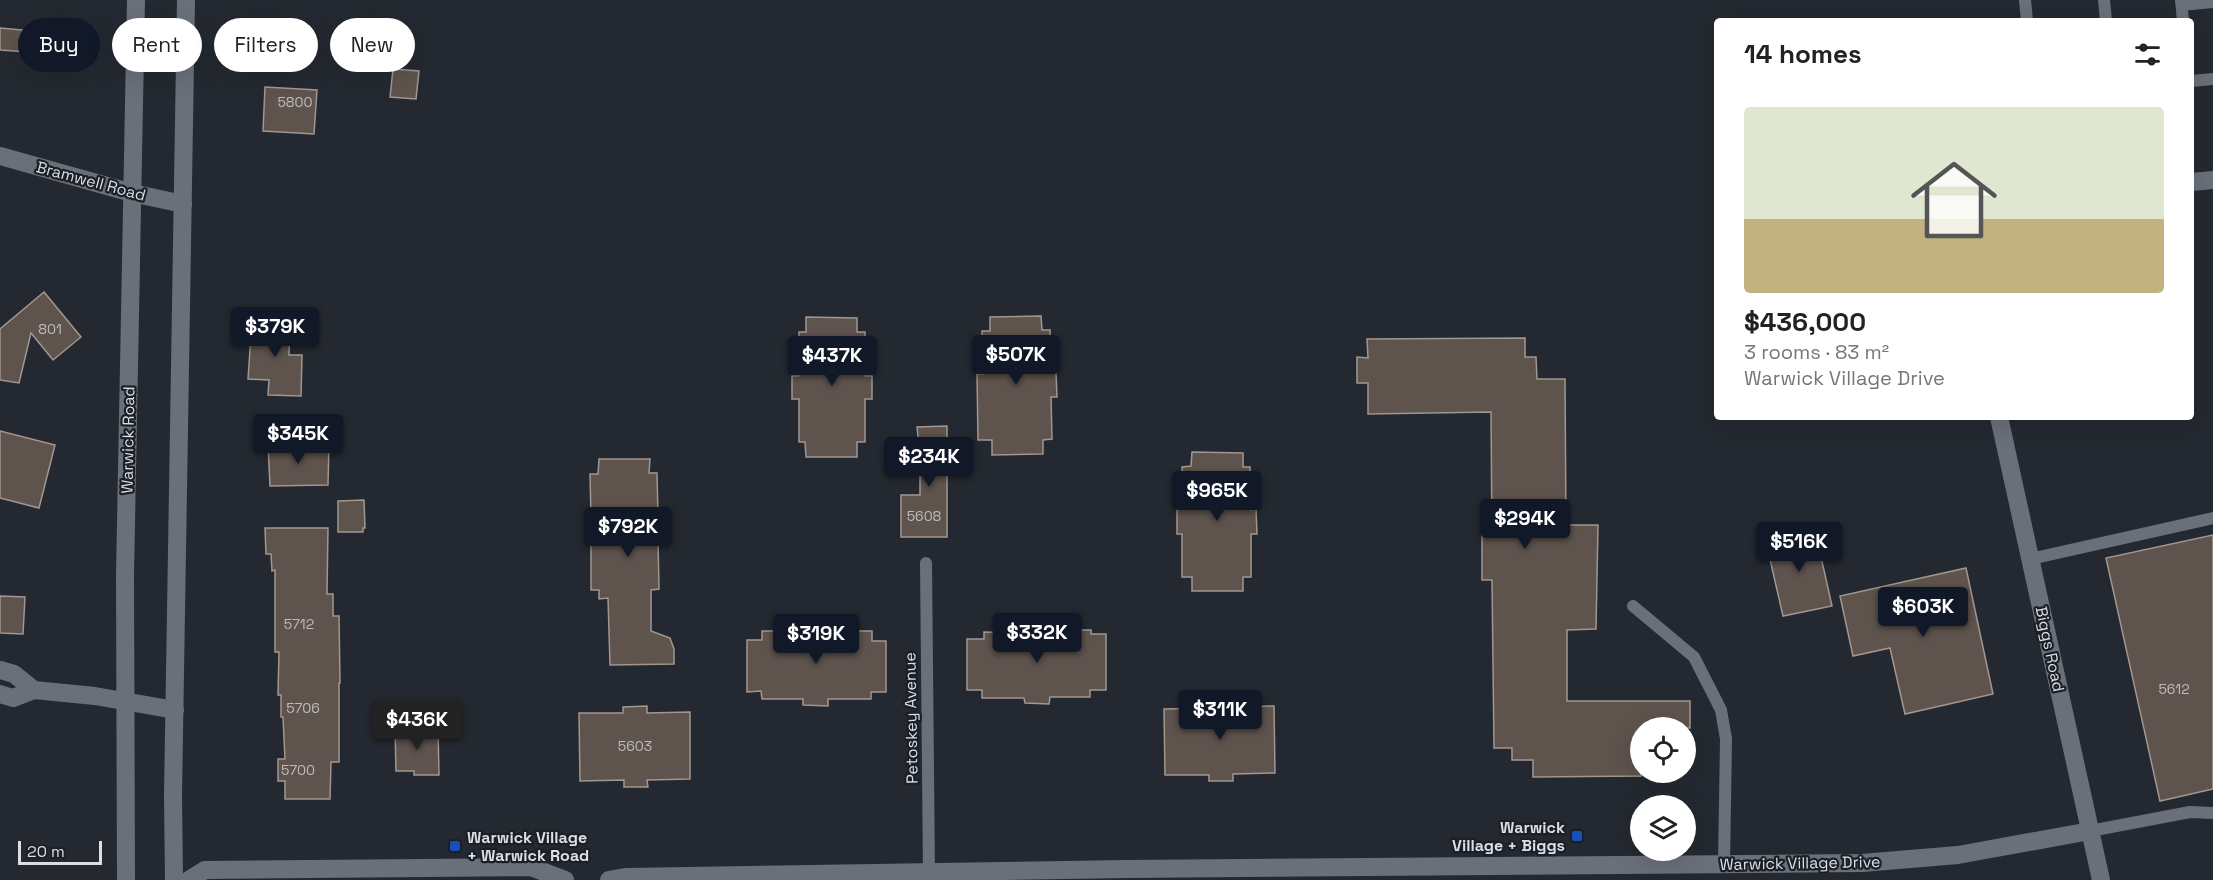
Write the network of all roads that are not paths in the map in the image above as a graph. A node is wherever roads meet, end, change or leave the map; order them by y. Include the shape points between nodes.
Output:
1 (136, 0) edge
2 (186, 0) edge
3 (2025, 0) edge
4 (2104, 0) edge
5 (2213, 2) edge
6 (2181, 3) edge
7 (2027, 18) edge
8 (2106, 18) edge
9 (2183, 18) edge
10 (2213, 79) edge
11 (2194, 81) edge
12 (0, 156) edge
13 (2213, 180) edge
14 (2194, 182) edge
15 (132, 193) junction
16 (183, 204) junction
17 (2000, 420) edge
18 (2213, 518) edge
19 (2030, 559) junction
20 (926, 563) dead end
21 (1633, 606) dead end
22 (0, 670) edge
23 (34, 690) junction
24 (0, 694) edge
25 (126, 700) junction
26 (175, 710) junction
27 (2213, 813) edge
28 (2090, 831) junction
29 (1724, 865) junction
30 (929, 874) junction
31 (126, 880) edge
32 (174, 880) edge
33 (189, 880) edge
34 (565, 880) edge
35 (609, 880) edge
36 (2101, 880) edge

1 - 15 street, Warwick Road
2 - 16 street
3 - 7 lane
4 - 8 lane
5 - 6 lane
6 - 9 lane
10 - 11 lane
12 - 15 street, Bramwell Road
13 - 14 street
15 - 16 street, Bramwell Road
15 - 25 street, Warwick Road
16 - 26 street
17 - 19 street, Biggs Road
18 - 19 lane
19 - 28 street, Biggs Road
20 - 30 lane, Petoskey Avenue
21 - 29 lane via 1694,657 1721,710 1726,739
22 - 23 street via 14,674
23 - 24 street via 13,698
23 - 25 street
25 - 26 street
25 - 31 street, Warwick Road
26 - 32 street
27 - 28 lane via 2190,812
28 - 29 street, Warwick Village Drive via 1958,855 1862,863
28 - 36 street, Biggs Road
29 - 30 street, Warwick Village Drive
30 - 35 street, Warwick Village Drive
33 - 34 street via 205,870 531,867

